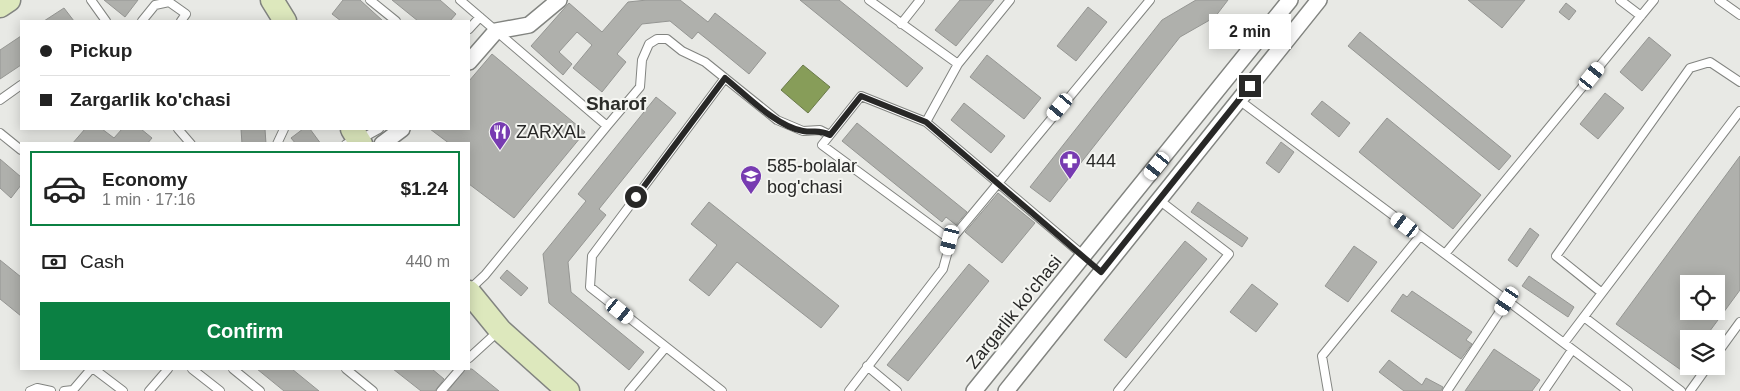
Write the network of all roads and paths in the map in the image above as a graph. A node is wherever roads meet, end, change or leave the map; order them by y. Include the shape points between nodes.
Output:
1 (9, 0) edge
2 (91, 0) edge
3 (272, 0) edge
4 (289, 0) edge
5 (370, 0) edge
6 (460, 0) edge
7 (559, 0) edge
8 (869, 0) edge
9 (920, 0) edge
10 (1010, 0) edge
11 (1150, 0) edge
12 (1290, 0) edge
13 (1319, 0) edge
14 (1620, 0) edge
15 (1654, 0) edge
16 (1719, 0) edge
17 (0, 6) edge
18 (1740, 15) edge
19 (1641, 16) junction
20 (480, 17) junction
21 (104, 20) edge
22 (143, 20) edge
23 (182, 20) edge
24 (284, 20) edge
25 (301, 20) edge
26 (395, 20) edge
27 (901, 24) junction
28 (470, 28) edge
29 (496, 31) junction
30 (470, 61) edge
31 (958, 64) junction
32 (725, 78) junction
33 (1740, 82) edge
34 (20, 86) edge
35 (0, 100) edge
36 (1239, 100) junction
37 (1740, 111) edge
38 (926, 122) junction
39 (607, 126) junction
40 (179, 130) edge
41 (284, 130) edge
42 (397, 130) edge
43 (0, 133) edge
44 (830, 135) junction
45 (365, 137) edge
46 (187, 142) edge
47 (278, 142) edge
48 (20, 149) edge
49 (996, 184) junction
50 (1159, 200) junction
51 (1420, 236) junction
52 (950, 240) junction
53 (1444, 254) junction
54 (1084, 256) junction
55 (1101, 272) junction
56 (470, 290) edge
57 (470, 292) edge
58 (1602, 292) junction
59 (1507, 301) junction
60 (470, 310) edge
61 (1584, 317) junction
62 (1740, 322) edge
63 (492, 337) junction
64 (1564, 343) junction
65 (1725, 343) edge
66 (666, 347) junction
67 (1572, 350) junction
68 (470, 357) edge
69 (867, 366) junction
70 (91, 370) edge
71 (93, 370) edge
72 (167, 370) edge
73 (193, 370) edge
74 (234, 370) edge
75 (347, 370) edge
76 (459, 370) edge
77 (1702, 375) edge
78 (74, 390) edge
79 (30, 391) edge
80 (51, 391) edge
81 (64, 391) edge
82 (123, 391) edge
83 (149, 391) edge
84 (220, 391) edge
85 (260, 391) edge
86 (373, 391) edge
87 (441, 391) edge
88 (552, 391) edge
89 (568, 391) edge
90 (629, 391) edge
91 (722, 391) edge
92 (849, 391) edge
93 (897, 391) edge
94 (974, 391) edge
95 (1006, 391) edge
96 (1118, 391) edge
97 (1328, 391) edge
98 (1447, 391) edge
99 (1544, 391) edge
100 (1628, 391) edge
101 (1681, 391) edge
102 (1690, 391) edge

1 - 17 main road
2 - 21 lane
3 - 24 main road
4 - 25 main road
5 - 26 lane
6 - 20 lane
7 - 29 street via 529,25
8 - 27 lane
9 - 27 lane
10 - 31 lane
11 - 49 lane
12 - 54 street, Zargarlik ko'chasi
13 - 36 street
14 - 19 lane
15 - 19 lane
16 - 18 lane
19 - 53 lane
20 - 28 lane
20 - 29 lane
22 - 23 lane via 155,5 169,2 186,14
27 - 31 lane
29 - 30 street
29 - 39 lane
31 - 38 lane
32 - 39 lane via 666,39 657,39 644,52 640,87
32 - 44 lane via 777,120 803,131 820,130
32 - 66 lane via 592,256 590,287
33 - 58 lane via 1710,62 1690,68 1556,256
34 - 35 lane
36 - 50 street
36 - 51 lane
37 - 58 lane
38 - 44 lane via 861,96
38 - 49 lane
39 - 56 lane
40 - 46 lane
41 - 47 lane
42 - 45 street
43 - 48 lane
44 - 52 lane via 822,145
49 - 52 lane
49 - 54 lane
50 - 55 street
50 - 96 lane via 1229,254
51 - 53 lane
51 - 97 lane via 1322,356
52 - 69 lane via 943,269
53 - 59 lane
54 - 55 street
54 - 94 street, Zargarlik ko'chasi
55 - 95 street
57 - 89 main road via 500,330
58 - 61 lane
59 - 64 lane
59 - 98 lane
60 - 63 main road
61 - 64 lane
61 - 101 lane
62 - 65 lane
63 - 68 lane
63 - 88 main road
64 - 67 lane
66 - 90 lane
66 - 91 lane
67 - 99 lane
67 - 100 lane
69 - 92 lane
69 - 93 lane
70 - 78 lane
71 - 82 lane
72 - 83 lane
73 - 84 lane
74 - 85 lane
75 - 86 lane
76 - 87 lane
77 - 102 lane
78 - 81 lane
79 - 80 lane via 37,388

